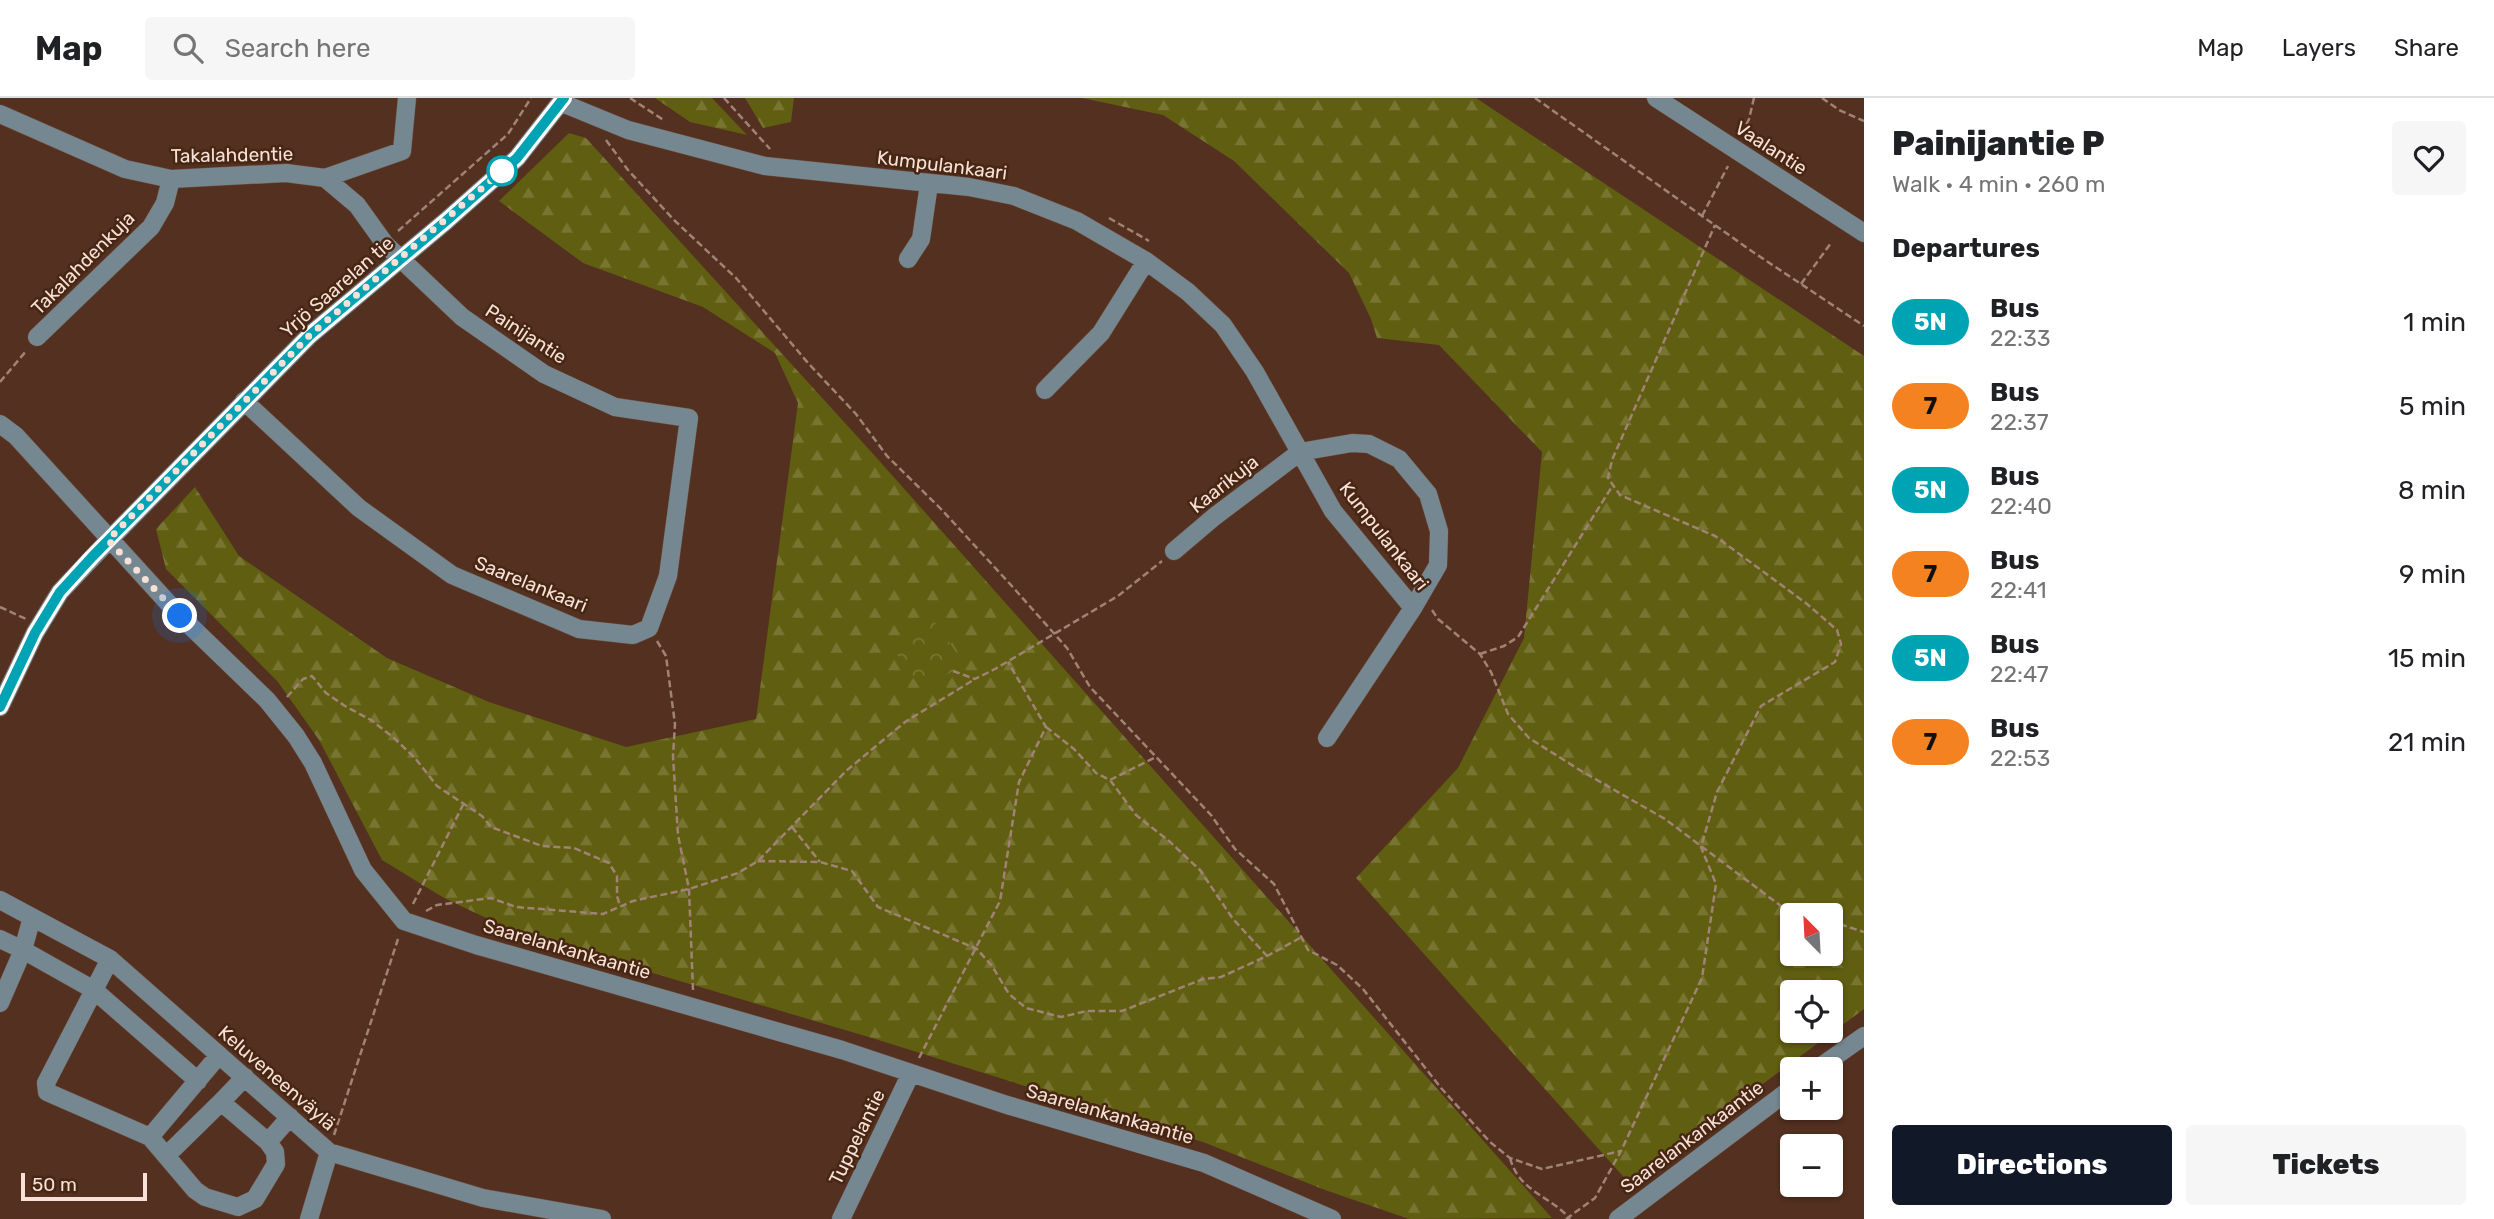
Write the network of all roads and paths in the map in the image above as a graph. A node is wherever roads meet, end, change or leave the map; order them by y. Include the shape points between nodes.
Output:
1 (407, 98) edge
2 (630, 98) edge
3 (724, 98) edge
4 (1535, 98) edge
5 (1656, 98) edge
6 (1754, 98) edge
7 (1822, 98) edge
8 (563, 100) edge
9 (0, 114) edge
10 (594, 116) junction
11 (1864, 121) edge
12 (668, 123) dead end
13 (1741, 137) dead end
14 (756, 146) dead end
15 (1728, 166) dead end
16 (325, 178) junction
17 (171, 179) junction
18 (929, 184) junction
19 (1702, 216) junction
20 (1107, 217) dead end
21 (1715, 225) junction
22 (1864, 233) edge
23 (1831, 243) dead end
24 (1149, 253) junction
25 (401, 258) junction
26 (908, 259) dead end
27 (1801, 284) junction
28 (1864, 326) edge
29 (37, 337) joint
30 (0, 382) edge
31 (1045, 390) dead end
32 (244, 401) junction
33 (0, 424) edge
34 (1300, 452) junction
35 (1613, 485) junction
36 (108, 540) junction
37 (1174, 551) joint
38 (1418, 601) junction
39 (0, 607) edge
40 (29, 620) dead end
41 (649, 628) junction
42 (1054, 634) junction
43 (1480, 654) junction
44 (1008, 662) junction
45 (953, 671) dead end
46 (975, 679) junction
47 (0, 707) edge
48 (275, 710) junction
49 (1046, 727) junction
50 (1327, 738) dead end
51 (1156, 757) junction
52 (1110, 780) junction
53 (463, 805) junction
54 (792, 827) junction
55 (1701, 847) junction
56 (758, 861) junction
57 (820, 862) junction
58 (689, 889) junction
59 (0, 900) edge
60 (1780, 905) edge
61 (621, 906) junction
62 (32, 916) junction
63 (404, 921) junction
64 (1843, 925) edge
65 (1864, 932) edge
66 (1301, 937) junction
67 (0, 939) edge
68 (977, 949) junction
69 (23, 950) junction
70 (1267, 956) junction
71 (110, 959) junction
72 (94, 990) junction
73 (0, 1003) edge
74 (694, 1007) junction
75 (1864, 1036) edge
76 (219, 1055) junction
77 (1834, 1057) edge
78 (911, 1073) junction
79 (245, 1077) junction
80 (198, 1081) junction
81 (1780, 1097) edge
82 (221, 1102) junction
83 (290, 1117) junction
84 (150, 1137) junction
85 (268, 1142) junction
86 (1621, 1151) junction
87 (329, 1152) junction
88 (166, 1156) junction
89 (1510, 1158) junction
90 (1568, 1218) edge
91 (309, 1219) edge
92 (603, 1219) edge
93 (841, 1219) edge
94 (1332, 1219) edge
95 (1618, 1219) edge

1 - 16 street via 402,151
2 - 12 path
3 - 14 path via 770,149
4 - 19 path
5 - 22 street, Vaalantie
6 - 13 path
7 - 11 path
8 - 10 street, Kumpulankaari
8 - 25 street, Yrjö Saarelan tie via 517,158
9 - 17 street, Takalahdentie via 125,169
10 - 18 street, Kumpulankaari via 628,130 765,166
10 - 42 path via 608,145 628,170 736,278 856,414 887,456
15 - 19 path
16 - 17 street, Takalahdentie via 286,173
16 - 25 street via 357,205
17 - 29 street, Takalahdenkuja via 151,227
18 - 24 street, Kumpulankaari via 1014,196
18 - 26 street via 921,239
19 - 21 path
20 - 24 path
21 - 27 path
21 - 35 path via 1612,460 1608,478
23 - 27 path
24 - 31 street via 1101,333
24 - 34 street, Kumpulankaari via 1223,326
25 - 32 street, Yrjö Saarelan tie via 310,335
25 - 41 street, Painijantie via 462,317 544,373 615,407 689,418 668,576
27 - 28 path
29 - 30 path
32 - 36 street, Yrjö Saarelan tie
32 - 41 street, Saarelankaari via 359,508 452,575 579,629 633,635
33 - 36 street via 16,436
34 - 37 street, Kaarikuja
34 - 38 street, Kumpulankaari via 1333,511
34 - 38 street, Kumpulankaari via 1369,444 1399,460 1428,494 1439,531 1438,565
35 - 43 path via 1518,637
35 - 55 path via 1620,495 1715,536 1807,604 1837,630 1841,644 1835,662 1760,706 1717,792
36 - 47 street, Yrjö Saarelan tie via 60,592
36 - 48 street
37 - 42 path via 1118,596
38 - 43 path
38 - 50 street, Kumpulankaari
39 - 40 path
41 - 58 path via 666,656 675,724 678,835
42 - 44 path
42 - 51 path via 1090,687
43 - 55 path via 1508,714 1529,738 1665,819
44 - 46 path
44 - 49 path
45 - 46 path
46 - 54 path via 905,722 846,771
48 - 53 path via 303,679 312,676 326,693 394,738 437,786
48 - 63 street via 313,763 363,870
49 - 52 path via 1074,748 1096,773
49 - 68 path via 1019,782 1000,901
51 - 52 path
51 - 66 path via 1211,815 1235,849 1274,884
52 - 70 path via 1136,815 1200,870 1233,919
53 - 61 path via 491,827 514,837 542,846 574,848 609,863 617,876
53 - 63 path
54 - 56 path
54 - 57 path
55 - 60 path
55 - 86 path via 1716,884 1702,978
56 - 57 path
56 - 58 path via 738,873
57 - 68 path via 852,871 878,907
58 - 61 path
58 - 74 path
59 - 62 street, Keluveneenväylä
61 - 63 path via 603,914 516,907 491,898 437,905
62 - 69 street
62 - 71 street, Keluveneenväylä
63 - 74 street, Saarelankankaantie
63 - 87 path
64 - 65 path
66 - 70 path
66 - 89 path via 1308,950 1337,965 1363,989 1441,1088
67 - 69 street
68 - 70 path via 1009,994 1026,1008 1061,1017 1122,1011
68 - 78 path
69 - 72 street
69 - 73 street
71 - 72 street
71 - 76 street, Keluveneenväylä
72 - 80 street
72 - 84 street via 46,1083 47,1093
74 - 78 street, Saarelankankaantie
75 - 77 street
76 - 79 street, Keluveneenväylä
76 - 80 street
78 - 93 street, Tuppelantie
78 - 94 street, Saarelankankaantie via 1204,1163
79 - 82 street
79 - 83 street, Keluveneenväylä
80 - 84 street
81 - 95 street, Saarelankankaantie
82 - 85 street
82 - 88 street
83 - 85 street
83 - 87 street, Keluveneenväylä
84 - 88 street
85 - 88 street via 276,1164 255,1199 238,1207 195,1190
86 - 89 path via 1542,1169
86 - 90 path via 1595,1198
87 - 91 street
87 - 92 street, Keluveneenväylä via 483,1198
89 - 90 path via 1532,1192

